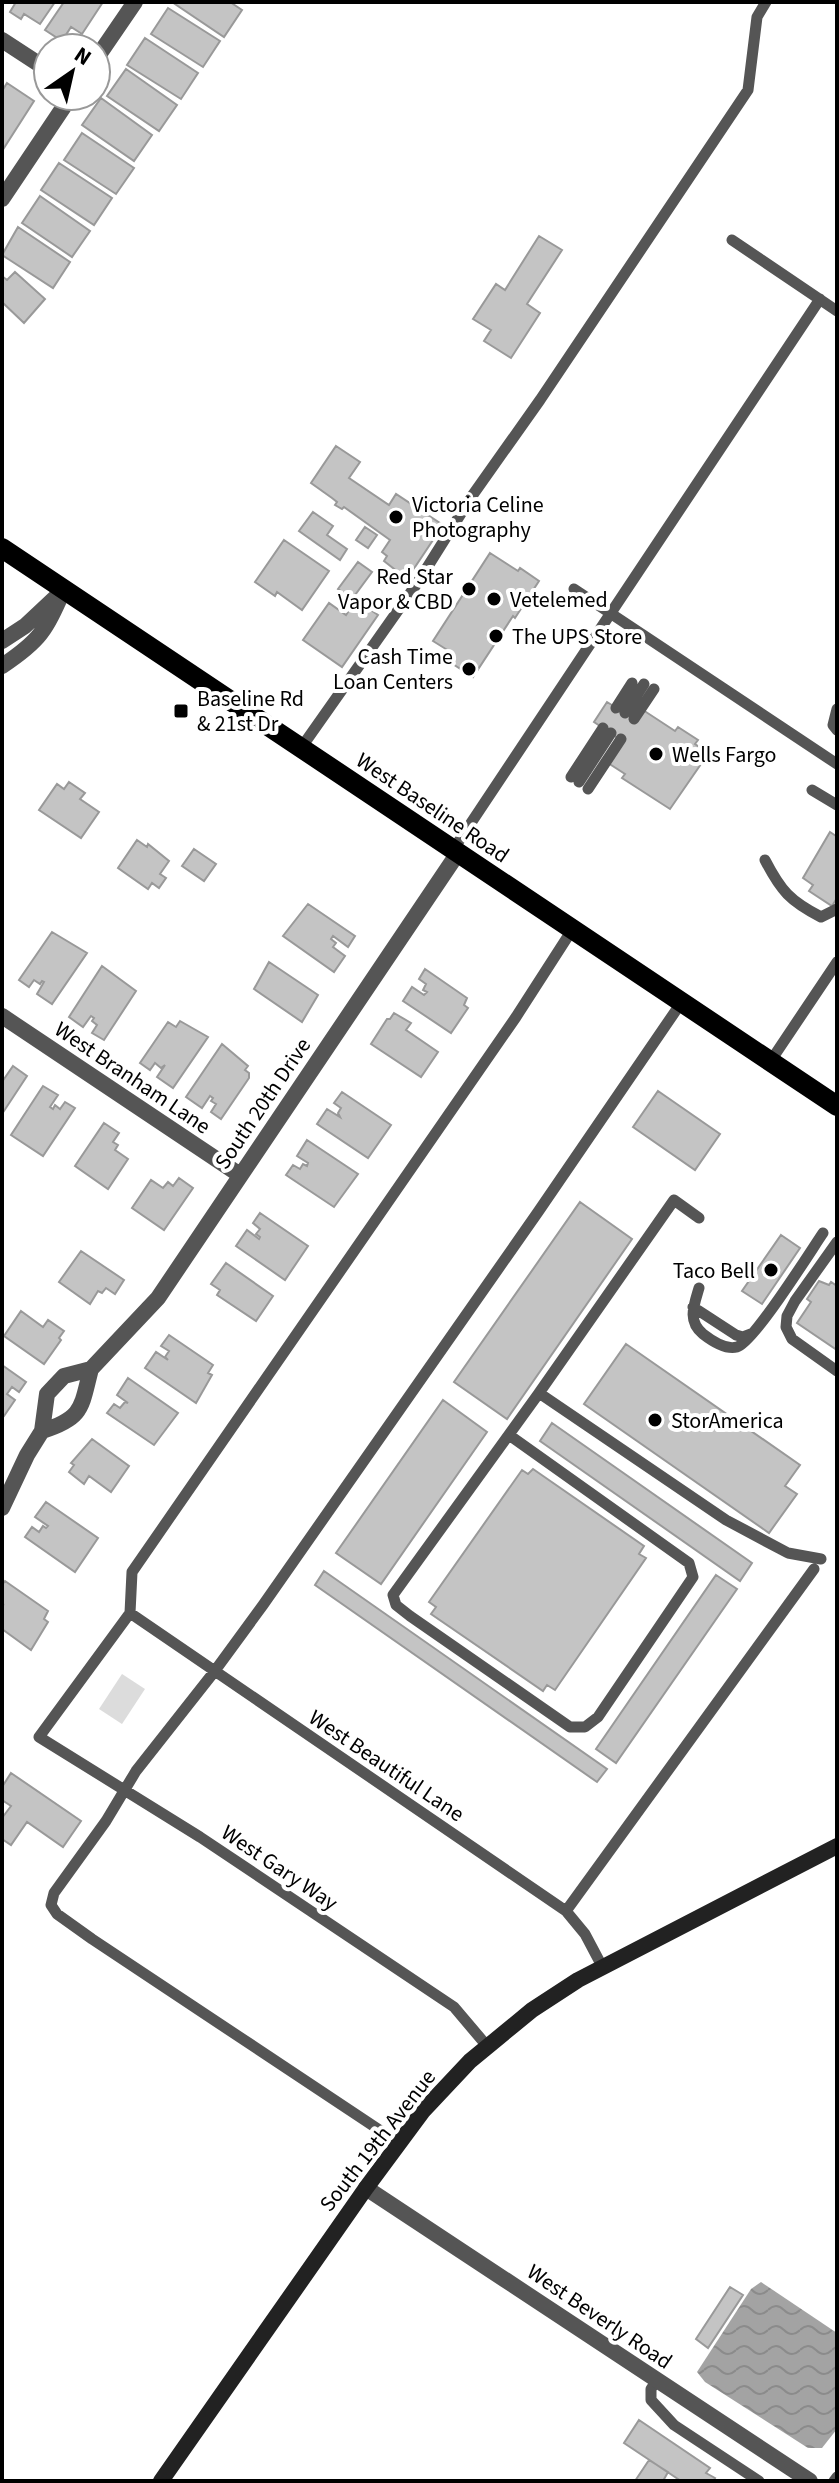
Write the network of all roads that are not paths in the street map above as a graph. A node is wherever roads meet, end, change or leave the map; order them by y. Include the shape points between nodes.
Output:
1 (135, 2) edge
2 (766, 2) edge
3 (112, 36) edge
4 (2, 40) edge
5 (32, 60) edge
6 (60, 112) edge
7 (2, 199) edge
8 (732, 240) dead end
9 (820, 299) junction
10 (837, 311) edge
11 (2, 548) edge
12 (64, 589) junction
13 (574, 589) dead end
14 (611, 614) junction
15 (2, 641) edge
16 (2, 666) edge
17 (837, 709) edge
18 (625, 713) joint
19 (837, 730) edge
20 (301, 748) junction
21 (837, 764) edge
22 (579, 783) joint
23 (812, 790) dead end
24 (837, 805) edge
25 (456, 852) junction
26 (765, 860) dead end
27 (837, 909) edge
28 (572, 930) junction
29 (837, 962) edge
30 (681, 1003) junction
31 (2, 1016) edge
32 (770, 1062) junction
33 (837, 1106) edge
34 (240, 1175) junction
35 (699, 1218) dead end
36 (823, 1233) dead end
37 (837, 1242) edge
38 (699, 1288) dead end
39 (91, 1369) junction
40 (837, 1371) edge
41 (539, 1393) junction
42 (42, 1431) junction
43 (509, 1435) junction
44 (2, 1508) edge
45 (130, 1613) junction
46 (214, 1672) junction
47 (125, 1792) junction
48 (837, 1846) edge
49 (566, 1911) junction
50 (603, 1968) junction
51 (487, 2046) junction
52 (399, 2143) junction
53 (366, 2188) junction
54 (657, 2380) junction
55 (161, 2481) edge
56 (759, 2481) edge
57 (810, 2481) edge

1 - 3 street
2 - 20 lane via 757,17 748,90
4 - 5 street
6 - 7 street
8 - 9 lane
9 - 10 lane
9 - 14 lane
11 - 12 main road, West Baseline Road
12 - 15 street
12 - 16 street via 35,643
12 - 20 main road, West Baseline Road
13 - 14 lane
14 - 21 lane
14 - 25 lane
17 - 19 lane
18 - 18 lane via 643,686
20 - 25 main road, West Baseline Road
22 - 22 lane via 612,733
23 - 24 lane
25 - 28 main road, West Baseline Road
25 - 34 street, South 20th Drive
26 - 27 lane via 778,886 797,905 821,917
28 - 30 main road, West Baseline Road
28 - 45 lane via 132,1572
29 - 32 lane
30 - 32 main road, West Baseline Road
30 - 46 lane
31 - 34 street, West Branham Lane
32 - 33 main road, West Baseline Road
34 - 39 street, South 20th Drive via 158,1298
35 - 41 lane via 674,1200
36 - 38 lane via 742,1345 718,1344 697,1328 693,1307
37 - 40 lane via 795,1301 786,1327 792,1339
39 - 42 street, South 20th Drive via 84,1402 73,1417
39 - 42 street, South 20th Drive via 64,1376 54,1385 44,1402
41 - 43 lane
41 - 49 lane via 726,1520 818,1564
42 - 44 street, South 20th Drive
43 - 43 lane via 393,1595 410,1616 558,1719 570,1727 585,1727 598,1717 693,1577 692,1569
45 - 46 lane, West Beautiful Lane
45 - 47 lane, West Gary Way via 39,1737
46 - 47 lane
46 - 49 lane, West Beautiful Lane
47 - 51 lane, West Gary Way via 454,2007
47 - 52 lane via 54,1893 51,1905 57,1914
48 - 50 main road, South 19th Avenue
49 - 50 lane, West Beautiful Lane
50 - 51 main road, South 19th Avenue via 532,2010
51 - 52 main road, South 19th Avenue
52 - 53 main road, South 19th Avenue
53 - 54 street, West Beverly Road
53 - 55 main road, South 19th Avenue
54 - 56 lane via 651,2400 674,2425
54 - 57 street, West Beverly Road

